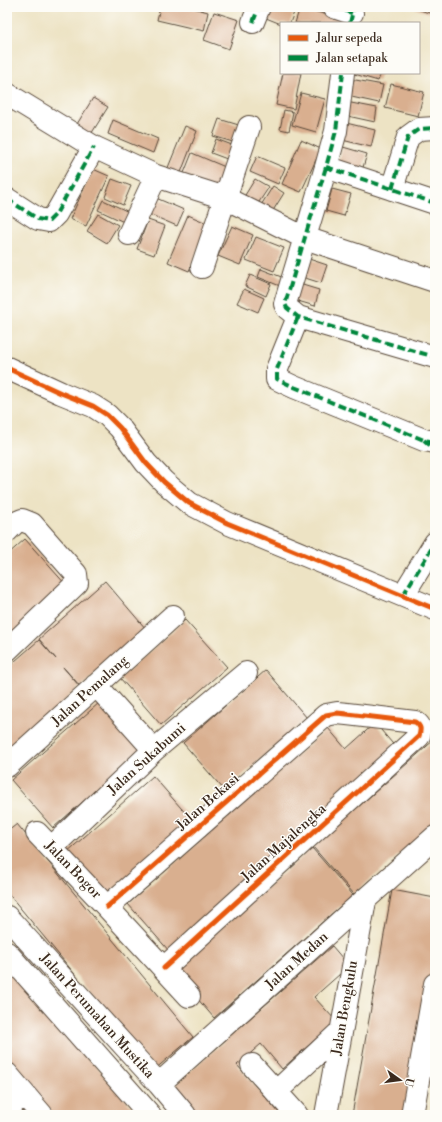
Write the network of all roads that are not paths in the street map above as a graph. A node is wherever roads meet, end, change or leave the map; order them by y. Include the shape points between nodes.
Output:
1 (343, 74) edge
2 (7, 94) edge
3 (249, 127) dead end
4 (435, 128) edge
5 (94, 147) junction
6 (326, 167) junction
7 (156, 176) junction
8 (392, 189) junction
9 (225, 198) junction
10 (7, 199) edge
11 (435, 204) edge
12 (129, 234) dead end
13 (304, 238) junction
14 (202, 267) dead end
15 (435, 281) edge
16 (298, 317) junction
17 (435, 357) edge
18 (7, 368) edge
19 (431, 444) edge
20 (7, 531) edge
21 (435, 543) edge
22 (403, 595) junction
23 (435, 609) edge
24 (174, 616) dead end
25 (7, 650) edge
26 (246, 674) dead end
27 (96, 685) junction
28 (326, 715) joint
29 (154, 750) junction
30 (7, 766) edge
31 (435, 837) edge
32 (44, 841) joint
33 (364, 901) junction
34 (107, 906) junction
35 (7, 917) edge
36 (7, 954) edge
37 (164, 968) junction
38 (435, 984) edge
39 (189, 996) dead end
40 (341, 1031) junction
41 (252, 1065) dead end
42 (7, 1074) edge
43 (159, 1084) junction
44 (277, 1091) junction
45 (24, 1094) junction
46 (7, 1109) edge
47 (42, 1115) edge
48 (150, 1115) edge
49 (185, 1115) edge
50 (297, 1115) edge
51 (326, 1115) edge
52 (412, 1115) edge

1 - 6 street via 336,132
2 - 5 street
3 - 9 street
4 - 8 street via 419,129 408,137
5 - 7 street
5 - 10 street via 56,214 49,221 38,219
6 - 8 street
6 - 13 street
7 - 9 street
7 - 12 street
8 - 11 street
9 - 13 street
9 - 14 street
13 - 15 street
13 - 16 street via 285,304
16 - 17 street
16 - 19 street via 277,369 277,380
18 - 22 street via 93,406 107,415 146,463 189,503 228,523
20 - 25 street via 22,520 32,524 76,574 77,583
21 - 22 street
22 - 23 street
24 - 27 street, Jalan Pemalang
26 - 29 street, Jalan Sukabumi
27 - 29 street
27 - 30 street, Jalan Pemalang
28 - 34 street, Jalan Bekasi
28 - 37 street, Jalan Majalengka via 337,713 415,722 421,729 420,736
29 - 32 street, Jalan Sukabumi
31 - 33 street, Jalan Medan
32 - 34 street, Jalan Bogor
33 - 40 street, Jalan Bengkulu
33 - 43 street, Jalan Medan
34 - 37 street, Jalan Bogor
35 - 43 street, Jalan Perumahan Mustika
36 - 48 street, Jalan Perumahan Mustika
37 - 39 street, Jalan Bogor
38 - 52 street
40 - 44 street
40 - 51 street, Jalan Bengkulu
41 - 44 street
42 - 45 street
43 - 49 street, Jalan Perumahan Mustika
44 - 50 street
45 - 46 street
45 - 47 street

